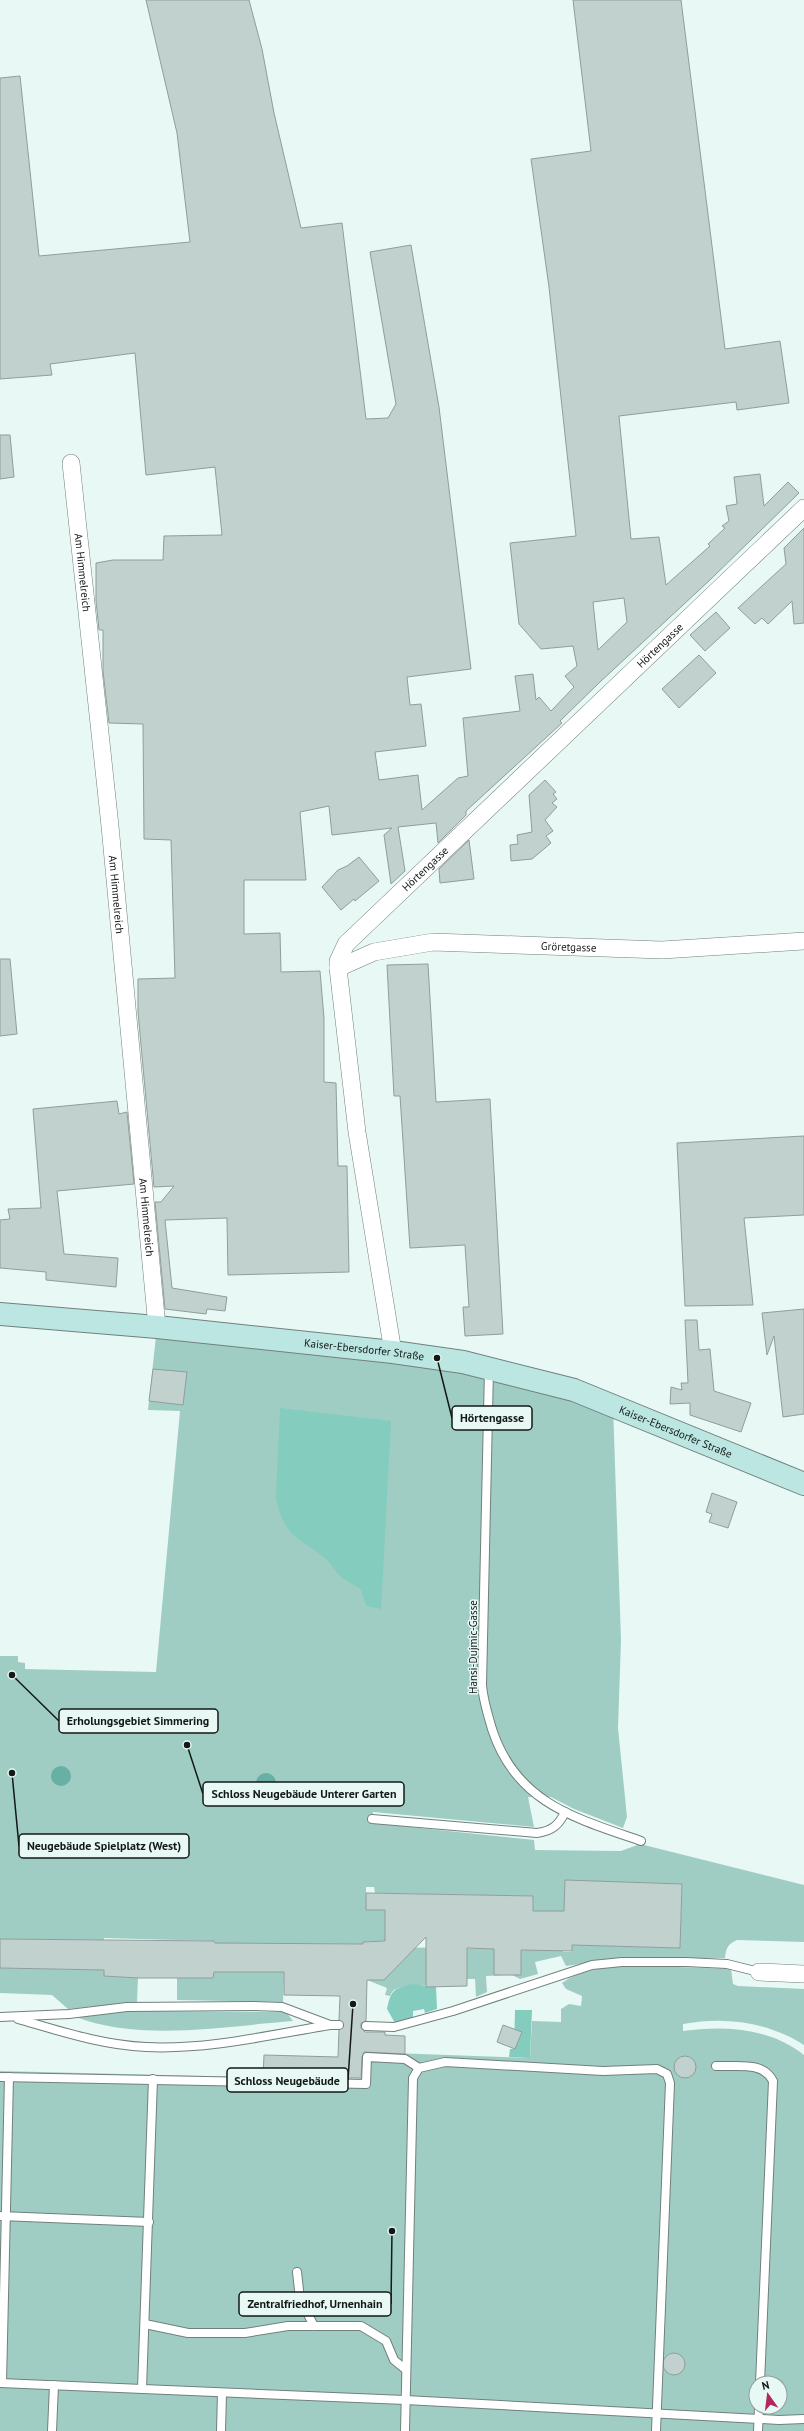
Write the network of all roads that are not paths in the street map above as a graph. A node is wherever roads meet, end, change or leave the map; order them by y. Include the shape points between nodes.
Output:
1 (71, 463) dead end
2 (804, 508) edge
3 (804, 941) edge
4 (338, 968) junction
5 (0, 1314) edge
6 (157, 1327) junction
7 (393, 1352) junction
8 (489, 1368) junction
9 (804, 1484) edge
10 (565, 1812) junction
11 (372, 1819) dead end
12 (641, 1841) dead end
13 (759, 1972) joint
14 (804, 1974) edge
15 (0, 2017) edge
16 (12, 2017) junction
17 (330, 2025) junction
18 (339, 2025) dead end
19 (366, 2026) dead end
20 (716, 2066) dead end
21 (419, 2068) junction
22 (0, 2077) edge
23 (9, 2077) junction
24 (153, 2079) junction
25 (3, 2216) edge
26 (149, 2222) junction
27 (297, 2272) dead end
28 (145, 2324) junction
29 (314, 2326) junction
30 (406, 2369) junction
31 (760, 2375) edge
32 (1, 2383) edge
33 (54, 2385) junction
34 (142, 2389) junction
35 (222, 2393) junction
36 (405, 2400) junction
37 (656, 2413) junction
38 (758, 2417) junction
39 (804, 2419) edge
40 (52, 2431) edge
41 (221, 2431) edge
42 (405, 2431) edge
43 (656, 2431) edge
44 (758, 2431) edge

1 - 6 street, Am Himmelreich via 110,834
2 - 4 street, Hörtengasse via 346,944 338,961
3 - 4 street, Gröretgasse via 662,950 433,942 374,952
4 - 7 street, Hörtengasse via 357,1132
5 - 6 main road, Kaiser-Ebersdorfer Straße
6 - 7 main road, Kaiser-Ebersdorfer Straße
7 - 8 main road, Kaiser-Ebersdorfer Straße
8 - 9 main road, Kaiser-Ebersdorfer Straße via 574,1390
8 - 10 lane, Hansi-Dujmic-Gasse via 483,1693 496,1739 514,1775 544,1800
10 - 11 lane via 557,1825 537,1833
10 - 12 lane, Hansi-Dujmic-Gasse
13 - 14 street
13 - 19 lane via 727,1964 686,1962 622,1962 592,1965 453,2011 394,2027
15 - 16 lane
16 - 17 lane via 65,2015 127,2007 253,2006 288,2009
16 - 17 lane via 79,2037 144,2047 175,2048
17 - 18 lane
20 - 31 lane via 760,2067 769,2072 773,2081
21 - 24 lane via 405,2059 367,2057 366,2084
21 - 30 lane via 413,2078
21 - 37 lane via 445,2062 603,2071 657,2068 668,2074 670,2084 667,2185
22 - 23 lane
23 - 24 lane
23 - 25 lane
24 - 26 lane
25 - 26 lane
25 - 32 lane
26 - 28 lane
27 - 29 lane via 300,2300
28 - 29 lane via 188,2333 245,2333 288,2326
28 - 34 lane
29 - 30 lane via 361,2326 386,2341 394,2360
30 - 36 lane
32 - 33 lane
33 - 34 lane
33 - 40 lane
34 - 35 lane
35 - 36 lane
35 - 41 lane
36 - 37 lane
36 - 42 lane
37 - 38 lane
37 - 43 lane
38 - 39 lane via 779,2420
38 - 44 lane

